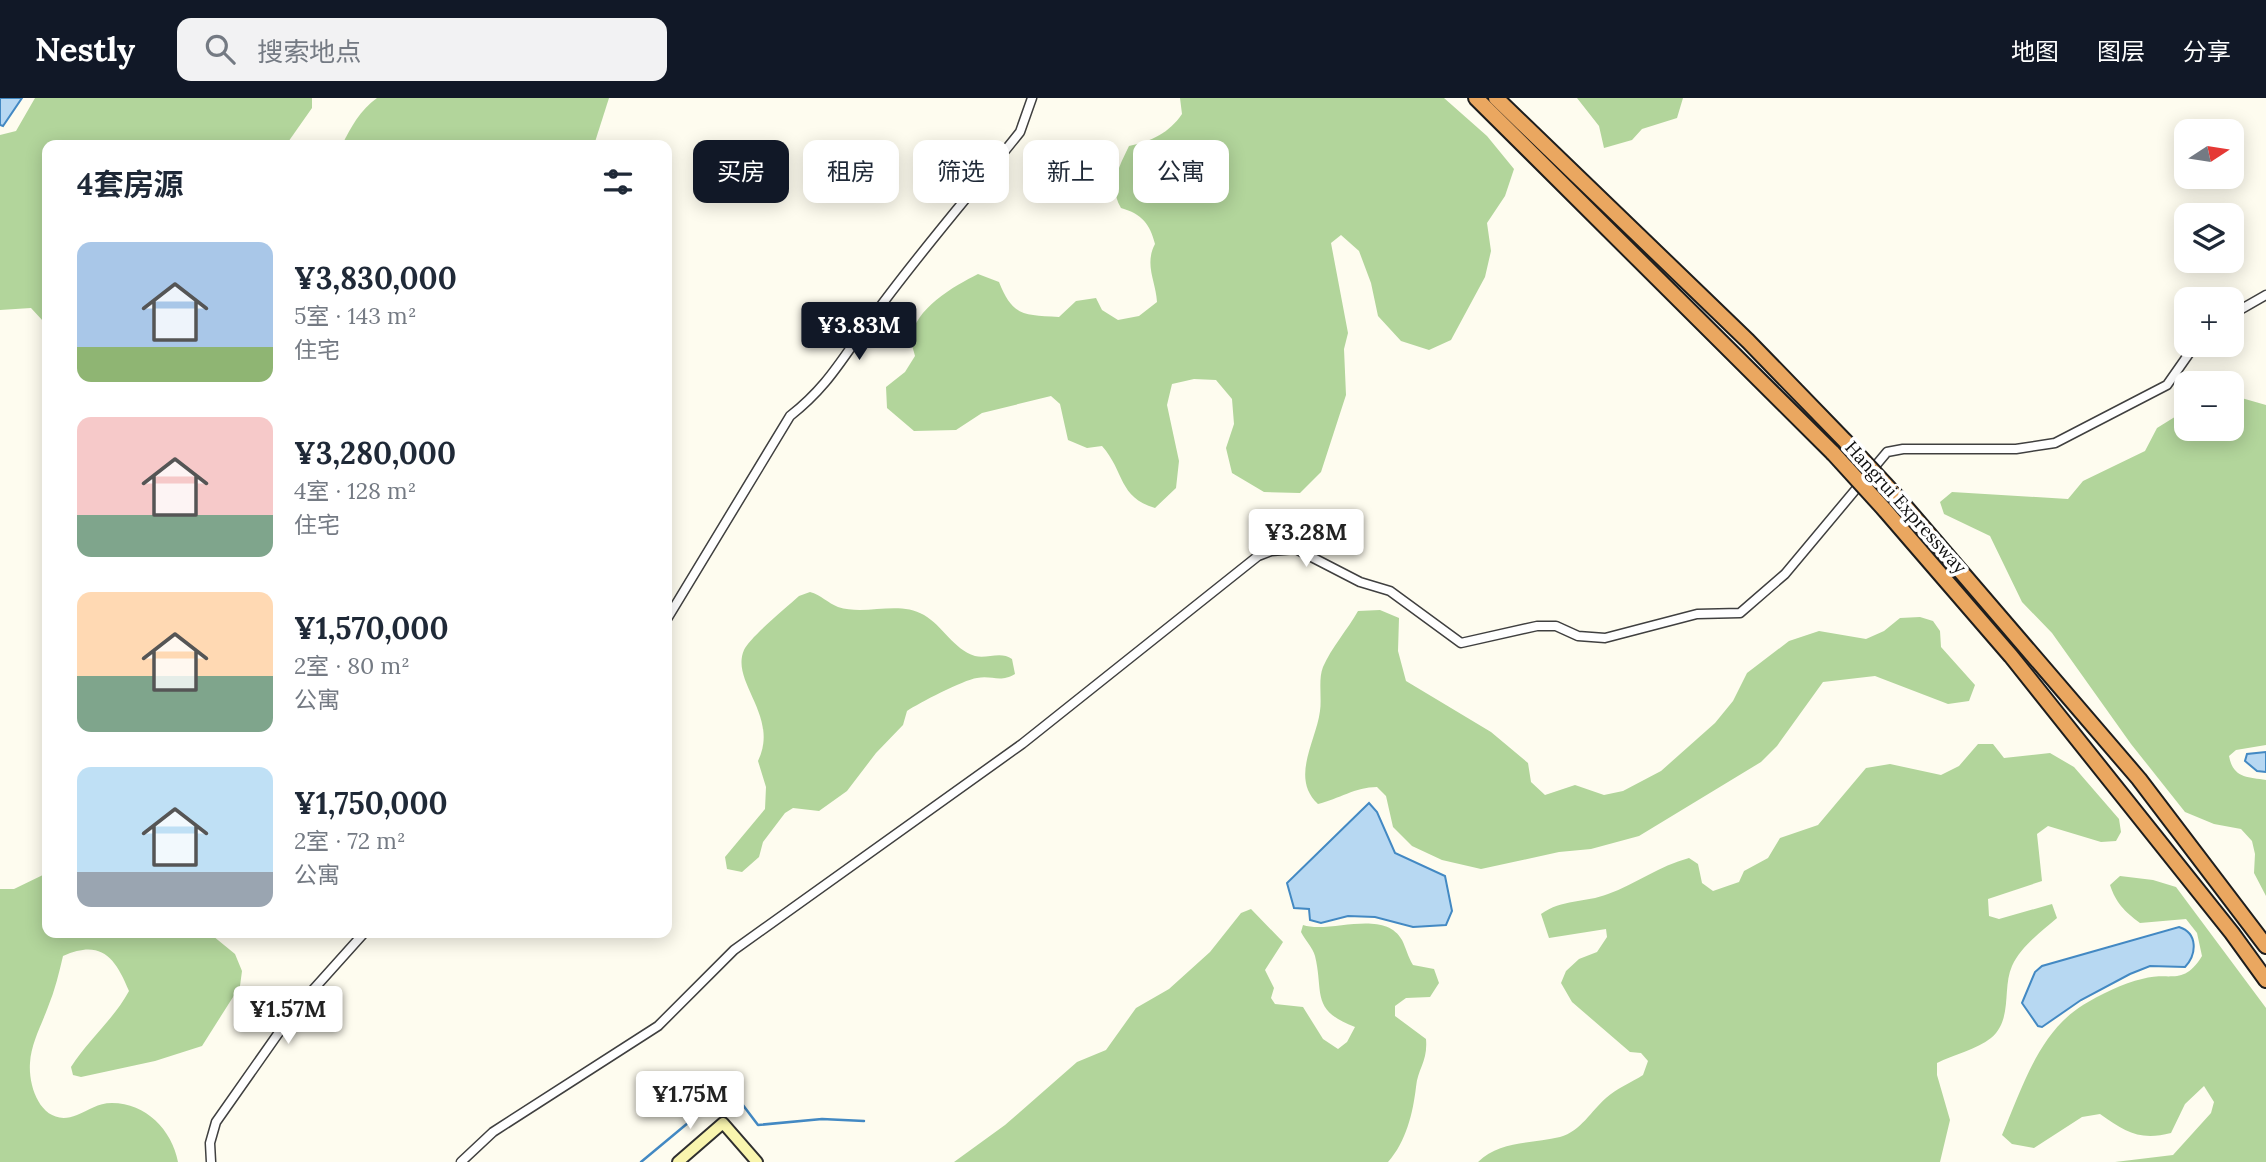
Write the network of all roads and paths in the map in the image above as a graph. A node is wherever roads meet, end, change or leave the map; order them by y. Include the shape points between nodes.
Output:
1 (1032, 98) edge
2 (1476, 98) edge
3 (1496, 98) edge
4 (2266, 295) edge
5 (2244, 308) edge
6 (2187, 357) edge
7 (672, 611) edge
8 (360, 938) edge
9 (2266, 946) edge
10 (2266, 980) edge
11 (211, 1162) edge
12 (461, 1162) edge
13 (678, 1162) edge
14 (757, 1162) edge

1 - 7 street via 1020,132 869,322 835,374 790,416
2 - 10 highway, Hangrui Expressway, bridge via 1884,509 2011,656
3 - 9 highway, Hangrui Expressway, bridge via 1846,442 2139,779
4 - 5 street
6 - 12 street via 2167,385 2055,443 2016,449 1886,452 1785,575 1736,614 1697,614 1605,638 1537,626 1461,643 1390,591 1360,582 1296,549 1258,556 1022,744 734,950 658,1026 493,1132
8 - 11 street via 294,1011 216,1122
13 - 14 street via 723,1123

